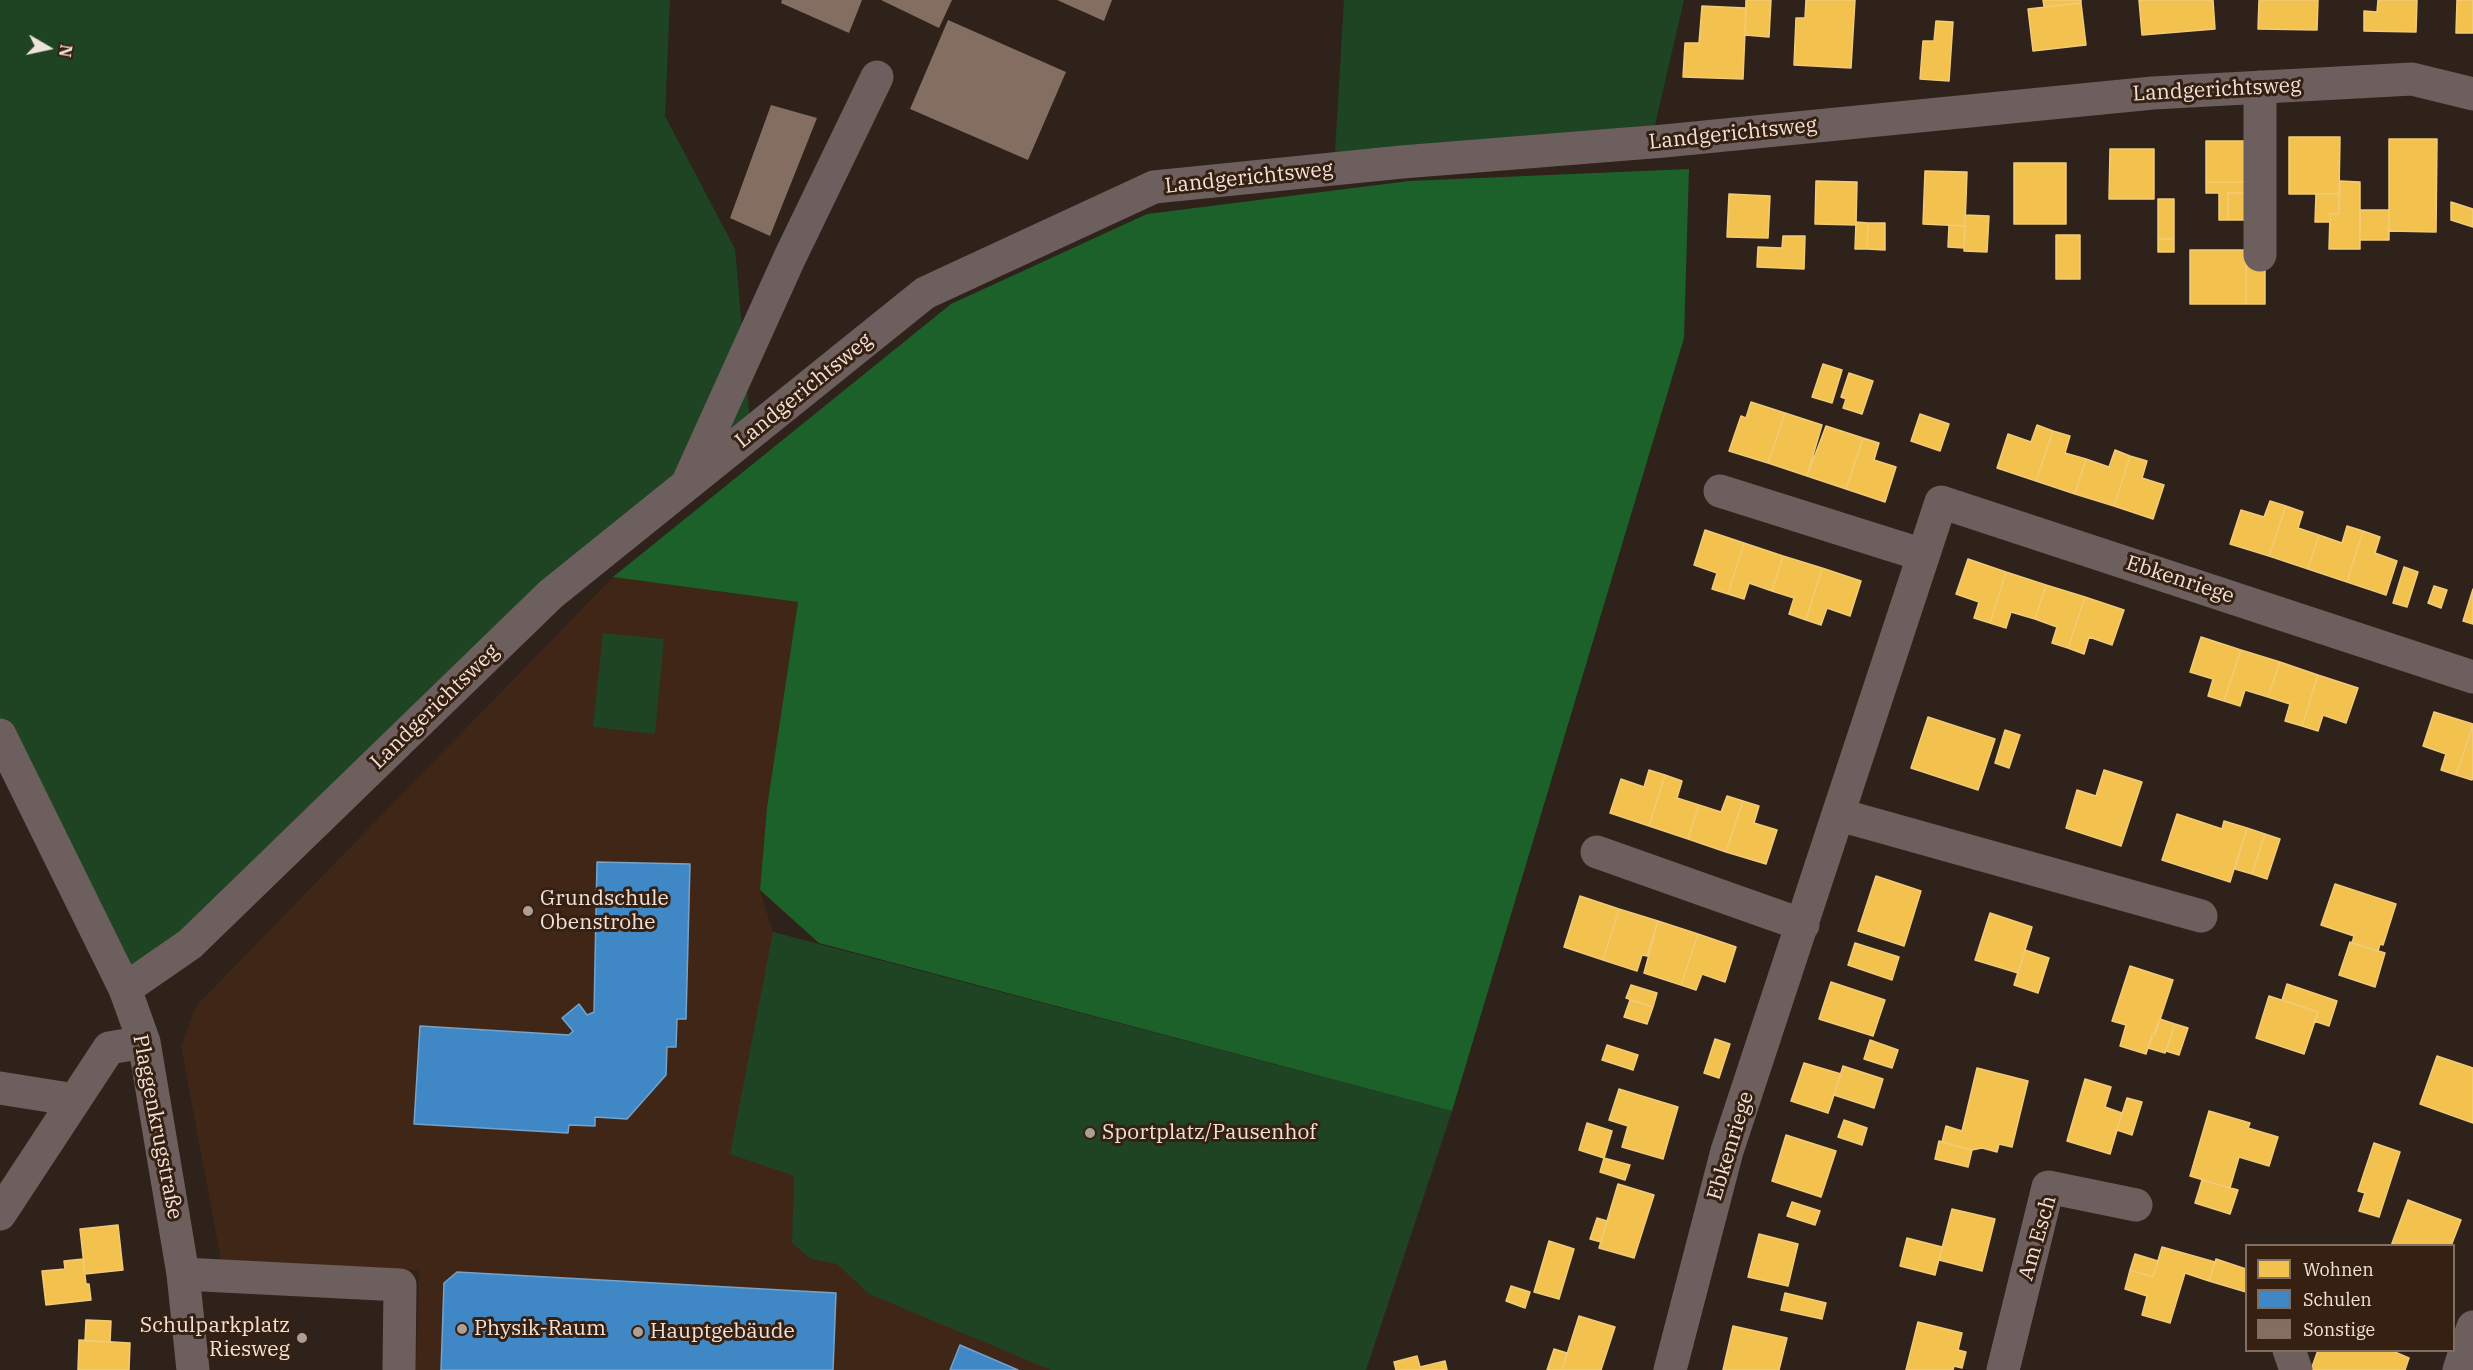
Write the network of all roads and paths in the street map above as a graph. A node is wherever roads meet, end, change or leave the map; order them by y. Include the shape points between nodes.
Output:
1 (877, 77) dead end
2 (2260, 87) junction
3 (2473, 94) edge
4 (2260, 255) dead end
5 (687, 484) junction
6 (1720, 491) dead end
7 (1923, 555) junction
8 (2473, 677) edge
9 (0, 735) edge
10 (1839, 815) junction
11 (1597, 852) dead end
12 (2200, 916) dead end
13 (1803, 925) junction
14 (125, 989) junction
15 (144, 1042) junction
16 (0, 1088) edge
17 (75, 1100) junction
18 (2136, 1205) dead end
19 (0, 1214) edge
20 (183, 1274) junction
21 (2473, 1327) edge
22 (2290, 1352) edge
23 (193, 1370) edge
24 (399, 1370) edge
25 (1670, 1370) edge
26 (2003, 1370) edge
27 (2296, 1370) edge
28 (2458, 1370) edge

1 - 5 street
2 - 3 street, Landgerichtsweg via 2412,80
2 - 4 street
2 - 5 street, Landgerichtsweg via 2153,93 1154,187 925,293
5 - 14 street, Landgerichtsweg via 552,594 190,945
6 - 7 street
7 - 8 street, Ebkenriege via 1941,502
7 - 10 street, Ebkenriege
9 - 14 street, Plaggenkrugstraße
10 - 12 street
10 - 13 street, Ebkenriege
11 - 13 street
13 - 25 street, Ebkenriege via 1727,1151
14 - 15 street, Plaggenkrugstraße
15 - 17 street via 109,1048
15 - 20 street, Plaggenkrugstraße
16 - 17 street
17 - 19 street
18 - 26 street, Am Esch via 2048,1187
20 - 23 street, Plaggenkrugstraße
20 - 24 street via 400,1285
21 - 28 street
22 - 27 street

